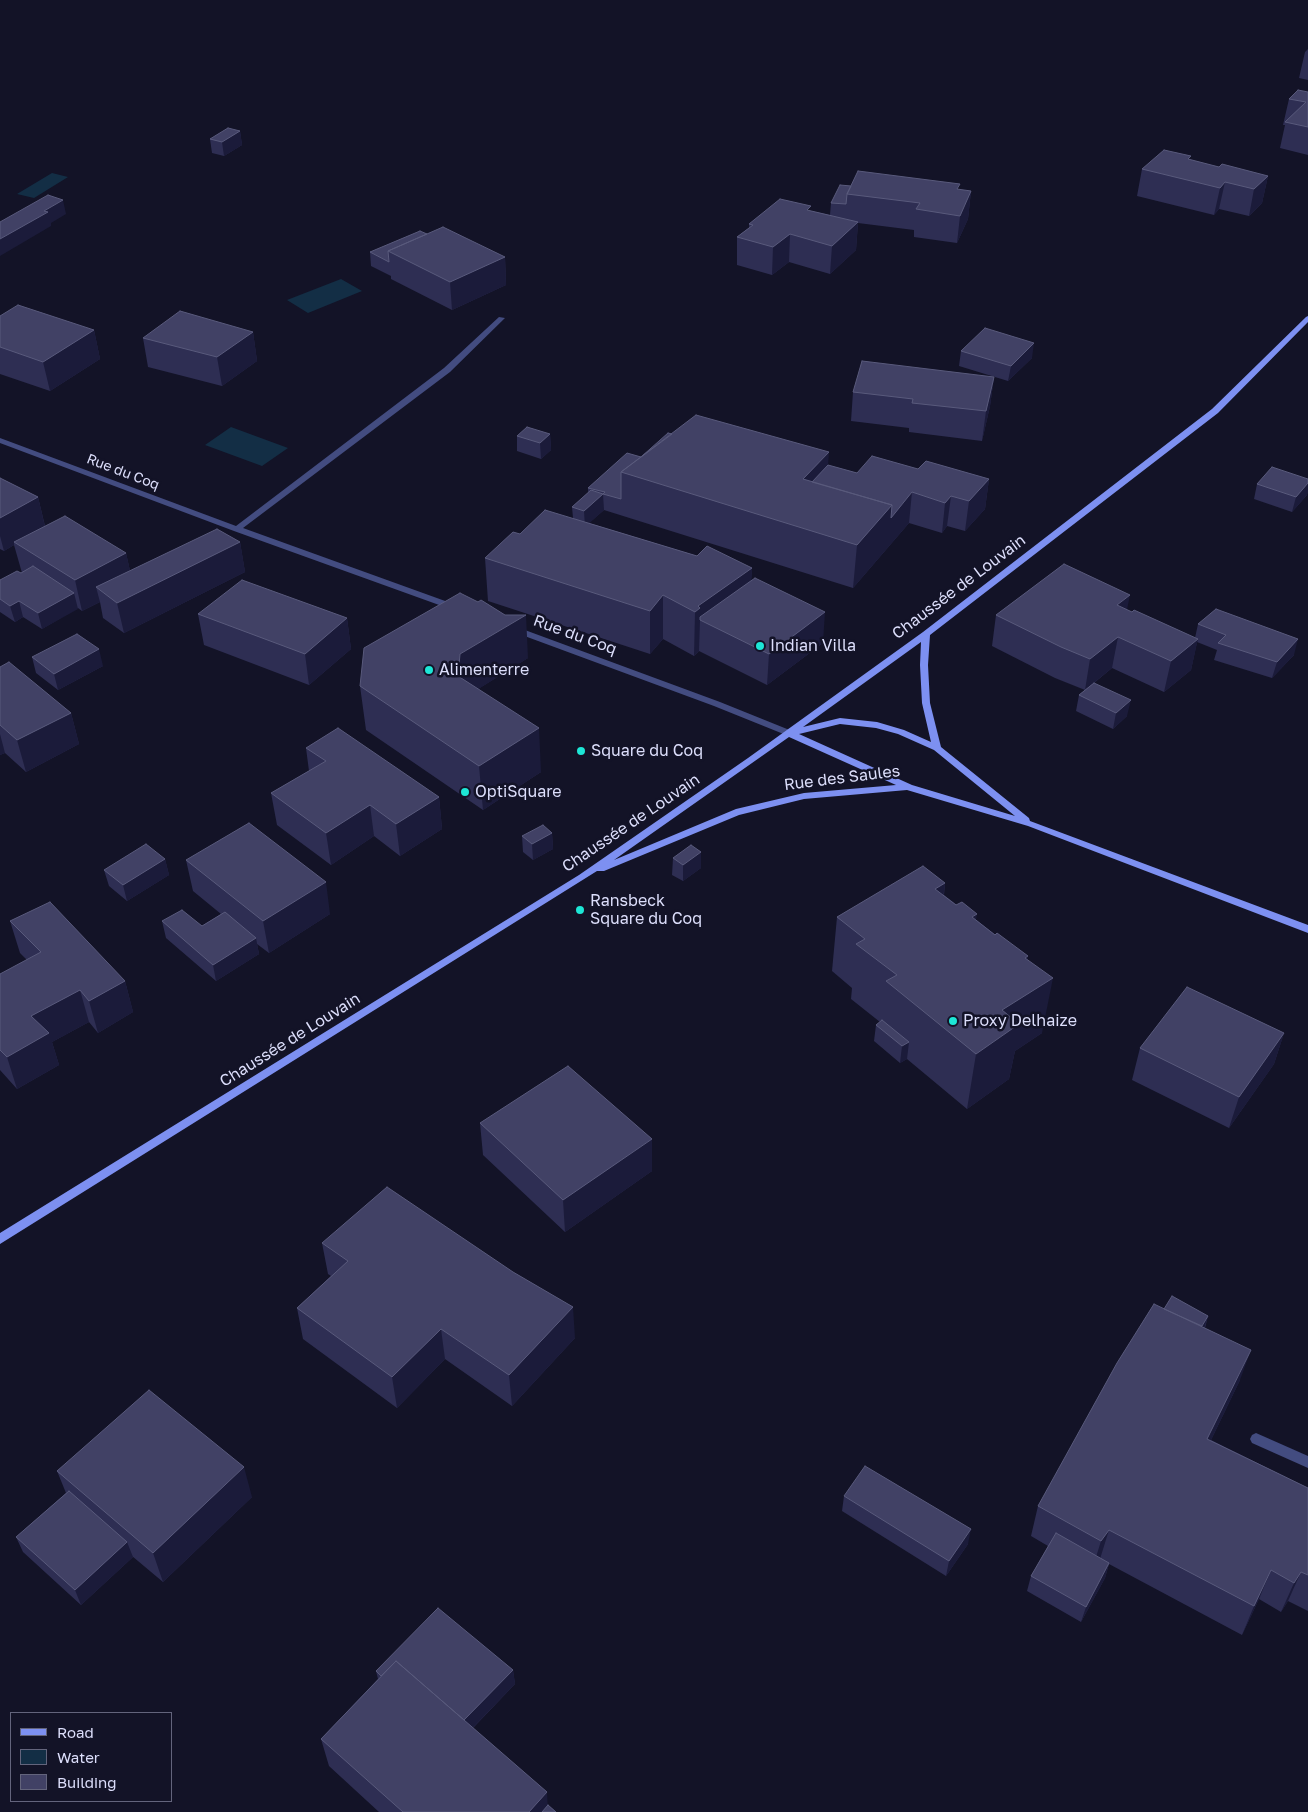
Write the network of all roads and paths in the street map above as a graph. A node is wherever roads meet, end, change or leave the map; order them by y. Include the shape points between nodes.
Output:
1 (501, 318) dead end
2 (1308, 318) edge
3 (0, 440) edge
4 (237, 529) junction
5 (460, 610) edge
6 (507, 627) edge
7 (926, 634) junction
8 (789, 734) junction
9 (937, 748) junction
10 (910, 787) junction
11 (1031, 824) junction
12 (582, 877) junction
13 (1308, 929) edge
14 (0, 1239) edge
15 (1256, 1439) dead end
16 (1308, 1462) edge

1 - 4 street via 447,370
2 - 7 main road, Chaussée de Louvain via 1215,411
3 - 4 street, Rue du Coq
4 - 5 street, Rue du Coq
6 - 8 street, Rue du Coq via 717,704
7 - 8 main road, Chaussée de Louvain
7 - 9 main road via 926,703
8 - 9 main road, Rue des Saules via 840,721 877,725
8 - 10 main road, Rue des Saules
8 - 12 main road, Chaussée de Louvain
9 - 11 main road, Rue des Saules
10 - 11 main road, Rue des Saules
10 - 12 main road, Rue des Saules via 804,796 736,812
11 - 13 main road, Rue des Saules
12 - 14 main road, Chaussée de Louvain
15 - 16 street

